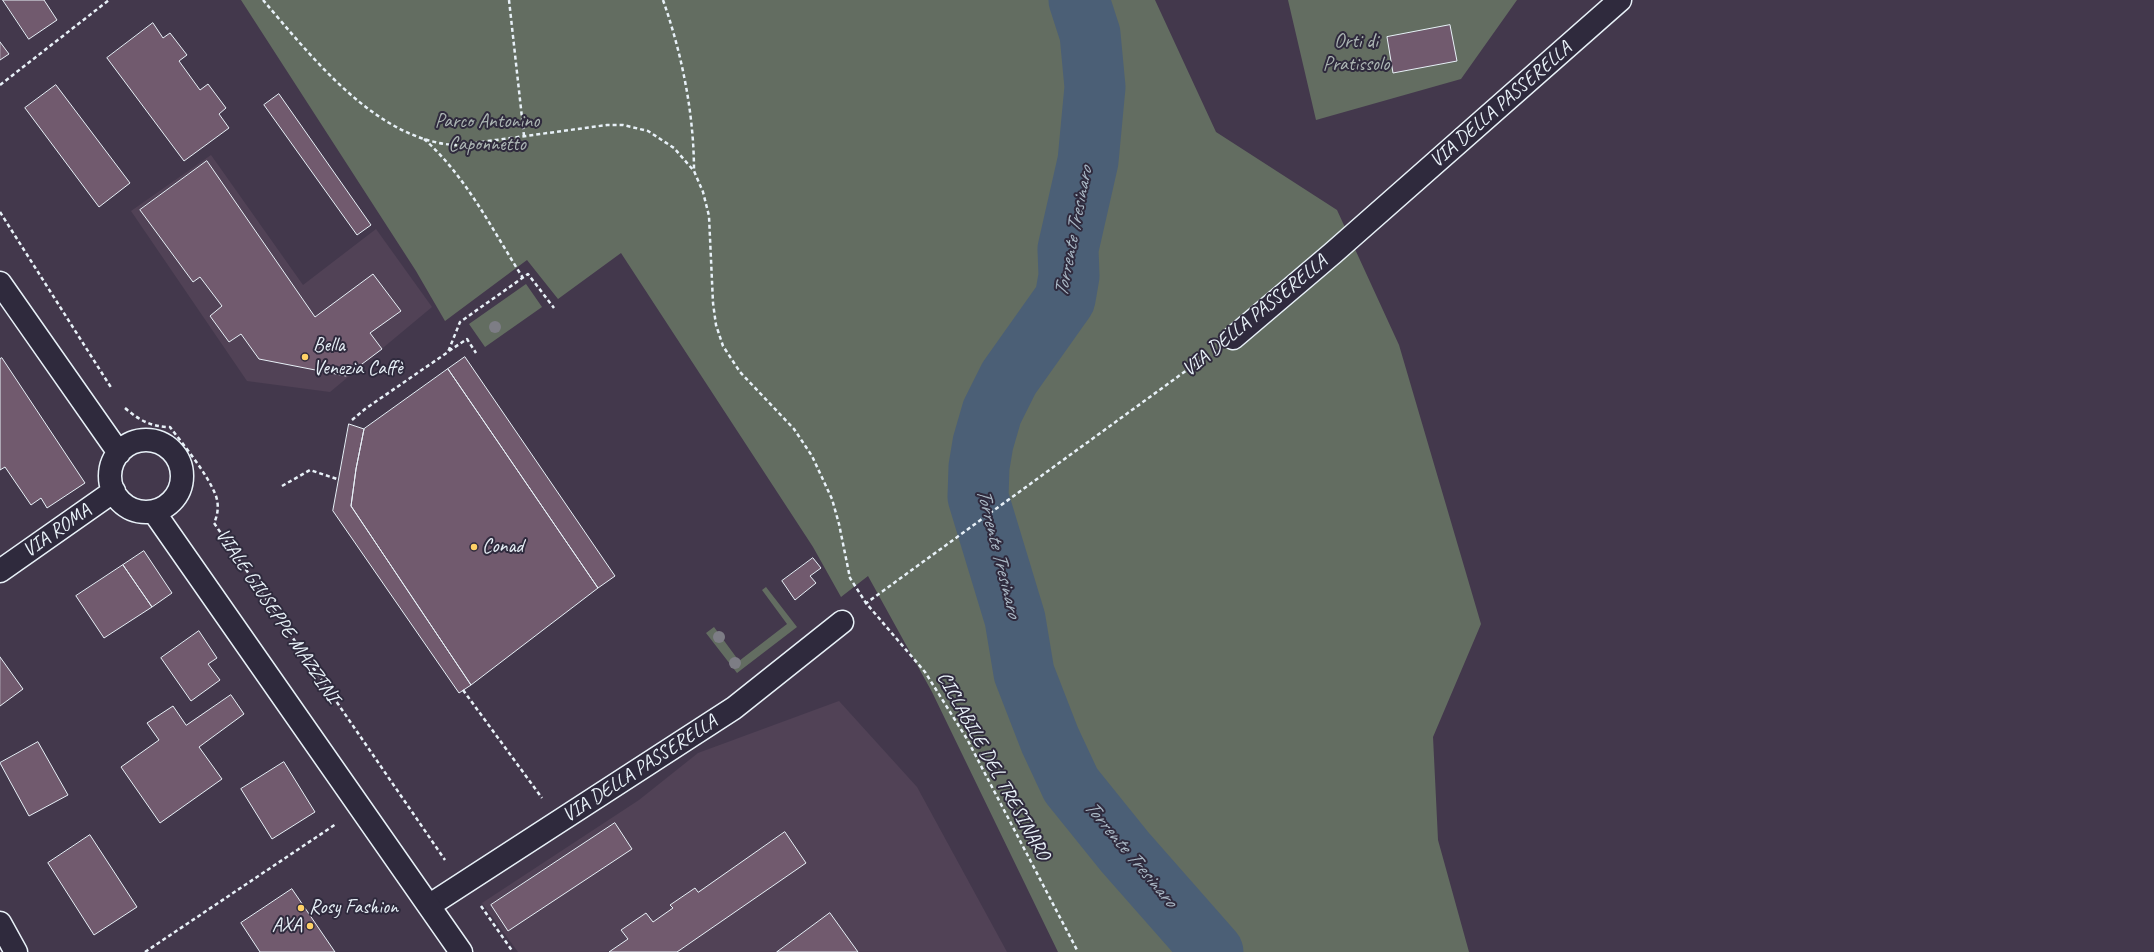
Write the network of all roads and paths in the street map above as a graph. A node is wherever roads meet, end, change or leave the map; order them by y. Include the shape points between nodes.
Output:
1 (109, 0) edge
2 (263, 0) edge
3 (509, 0) edge
4 (663, 0) edge
5 (1620, 0) edge
6 (0, 85) edge
7 (524, 136) junction
8 (423, 138) junction
9 (694, 171) junction
10 (0, 212) edge
11 (523, 278) junction
12 (0, 283) edge
13 (554, 308) dead end
14 (1233, 338) joint
15 (448, 352) junction
16 (476, 353) dead end
17 (114, 392) dead end
18 (123, 405) dead end
19 (352, 420) dead end
20 (118, 453) junction
21 (337, 479) dead end
22 (282, 486) dead end
23 (114, 491) junction
24 (154, 512) junction
25 (0, 571) edge
26 (866, 603) junction
27 (842, 622) dead end
28 (463, 690) dead end
29 (546, 804) dead end
30 (359, 808) junction
31 (466, 883) junction
32 (430, 905) junction
33 (0, 923) edge
34 (16, 952) edge
35 (145, 952) edge
36 (462, 952) edge
37 (512, 952) edge
38 (1078, 952) edge

1 - 6 path
2 - 8 path, CICLABILE DEL TRESINARO via 333,78 373,112 398,128
3 - 7 path
4 - 9 path via 678,50 690,116
5 - 14 street, VIA DELLA PASSERELLA via 1333,254
7 - 8 path, CICLABILE DEL TRESINARO via 455,145
7 - 9 path, CICLABILE DEL TRESINARO via 607,124 623,125 648,131 674,148
8 - 11 path via 439,152 463,184
9 - 26 path, CICLABILE DEL TRESINARO via 709,216 713,303 716,325 723,346 740,372 794,429 812,456 832,499 850,578
10 - 17 path
11 - 13 path via 528,274
11 - 15 path via 460,322
12 - 20 street
14 - 26 path, VIA DELLA PASSERELLA
15 - 16 path via 467,339
15 - 19 path
18 - 31 path, VIALE GIUSEPPE MAZZINI via 139,420 159,427 170,427 191,454 216,496 218,514 214,523 442,859 452,864
20 - 23 street via 110,471 110,482
20 - 24 street via 135,442 145,440 165,445 178,460 182,470 179,492 172,501
21 - 22 path via 310,470
23 - 24 street via 120,501 130,508
23 - 25 street, VIA ROMA
24 - 30 street, VIALE GIUSEPPE MAZZINI
26 - 38 path, CICLABILE DEL TRESINARO via 925,672 967,739
27 - 31 street, VIA DELLA PASSERELLA via 734,708
28 - 29 path
30 - 32 street, VIALE GIUSEPPE MAZZINI
30 - 35 path
31 - 32 street, VIA DELLA PASSERELLA
31 - 37 path, VIALE GIUSEPPE MAZZINI
32 - 36 street, VIALE GIUSEPPE MAZZINI
33 - 34 street

